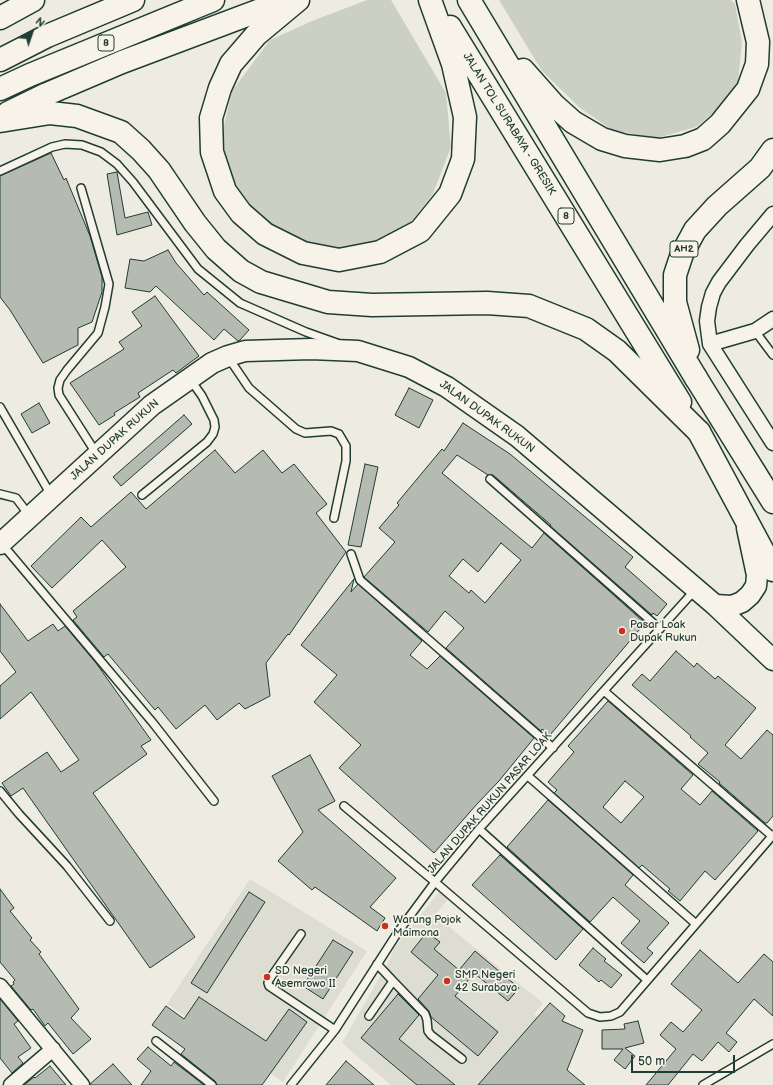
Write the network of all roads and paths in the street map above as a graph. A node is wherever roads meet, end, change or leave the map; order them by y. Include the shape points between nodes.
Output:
1 (32, 0) edge
2 (133, 0) edge
3 (213, 0) edge
4 (287, 0) edge
5 (298, 0) edge
6 (430, 0) edge
7 (433, 0) edge
8 (469, 0) edge
9 (748, 0) edge
10 (0, 18) edge
11 (492, 37) junction
12 (0, 60) edge
13 (0, 89) edge
14 (0, 117) edge
15 (0, 121) edge
16 (773, 150) edge
17 (0, 171) edge
18 (81, 188) dead end
19 (773, 214) edge
20 (773, 319) edge
21 (755, 330) junction
22 (710, 344) junction
23 (358, 351) junction
24 (773, 355) edge
25 (228, 356) junction
26 (696, 378) junction
27 (190, 379) junction
28 (0, 407) edge
29 (699, 432) junction
30 (773, 443) edge
31 (97, 455) junction
32 (490, 479) dead end
33 (0, 494) edge
34 (142, 495) dead end
35 (52, 497) junction
36 (773, 502) edge
37 (744, 513) junction
38 (31, 516) junction
39 (334, 518) dead end
40 (1, 544) edge
41 (351, 554) dead end
42 (773, 570) edge
43 (696, 588) junction
44 (715, 605) junction
45 (660, 629) junction
46 (769, 652) edge
47 (604, 691) junction
48 (553, 748) junction
49 (528, 776) junction
50 (0, 790) edge
51 (214, 801) dead end
52 (344, 806) dead end
53 (479, 829) junction
54 (772, 835) edge
55 (435, 882) junction
56 (110, 921) dead end
57 (696, 924) junction
58 (301, 934) dead end
59 (377, 964) junction
60 (647, 980) junction
61 (393, 981) junction
62 (0, 986) edge
63 (369, 1016) dead end
64 (335, 1030) junction
65 (156, 1041) dead end
66 (773, 1044) edge
67 (53, 1049) junction
68 (462, 1059) dead end
69 (11, 1085) edge
70 (82, 1085) edge
71 (212, 1085) edge
72 (291, 1085) edge
73 (703, 1085) edge

1 - 10 main road
2 - 12 main road via 47,36
3 - 13 main road, 8
4 - 14 main road via 122,62 46,94
5 - 6 main road via 256,34 231,64 211,118 212,152 225,191 242,213 265,234 303,253 339,260 380,252 420,231 450,194 462,159 465,117 453,64
7 - 29 main road, JALAN TOL SURABAYA - GRESIK / 8
8 - 11 main road
9 - 11 main road via 758,42 757,64 748,89 720,124 703,139 685,146 660,150 626,146 602,139 573,122
11 - 26 main road
15 - 29 main road via 50,113 77,116 120,132 159,170 216,249 241,271 261,282 328,302 372,305 487,303 529,306 586,330 617,351
16 - 26 main road, AH2 via 760,168 717,206 695,230 682,254 675,275 675,302
17 - 23 lane via 52,147 65,144 82,145 101,152 117,164 133,182 198,269 240,303
18 - 31 lane via 109,284 98,333 67,370 58,388 59,394
19 - 22 street via 733,263 713,293 707,321
20 - 21 street
21 - 22 street
21 - 24 lane
22 - 30 street
23 - 25 main road, JALAN DUPAK RUKUN via 245,351
23 - 43 main road, JALAN DUPAK RUKUN via 409,367 454,391 517,436
25 - 27 main road, JALAN DUPAK RUKUN via 212,363
25 - 39 lane via 248,388 296,429 305,433 340,434 346,446 346,461
26 - 36 main road
27 - 31 main road, JALAN DUPAK RUKUN via 152,405
27 - 34 lane via 214,420 213,434 207,442
28 - 35 lane
29 - 37 main road
31 - 35 main road, JALAN DUPAK RUKUN
32 - 45 lane
33 - 38 lane via 16,498
35 - 38 main road, JALAN DUPAK RUKUN
37 - 42 main road
37 - 44 main road via 757,575 756,586 742,602 732,606
38 - 40 main road, JALAN DUPAK RUKUN
40 - 51 lane via 153,723
41 - 48 lane via 360,580
43 - 44 main road, JALAN DUPAK RUKUN
43 - 45 lane, JALAN DUPAK RUKUN PASAR LOAK
44 - 46 main road, JALAN DUPAK RUKUN
45 - 47 lane, JALAN DUPAK RUKUN PASAR LOAK
47 - 48 lane, JALAN DUPAK RUKUN PASAR LOAK
47 - 54 lane
48 - 49 lane, JALAN DUPAK RUKUN PASAR LOAK
49 - 53 lane, JALAN DUPAK RUKUN PASAR LOAK
49 - 57 lane
50 - 56 lane via 67,866
52 - 55 lane
53 - 55 lane, JALAN DUPAK RUKUN PASAR LOAK
53 - 60 lane
54 - 57 lane
55 - 59 lane, JALAN DUPAK RUKUN PASAR LOAK
55 - 60 lane via 588,1013 600,1017 620,1012
57 - 60 lane
58 - 64 lane via 269,980 269,986
59 - 61 lane
59 - 64 lane, JALAN DUPAK RUKUN PASAR LOAK
61 - 63 lane
61 - 68 lane via 425,1014 430,1035
62 - 67 street
64 - 72 lane, JALAN DUPAK RUKUN PASAR LOAK
65 - 71 lane
66 - 73 lane
67 - 69 street
67 - 70 street

